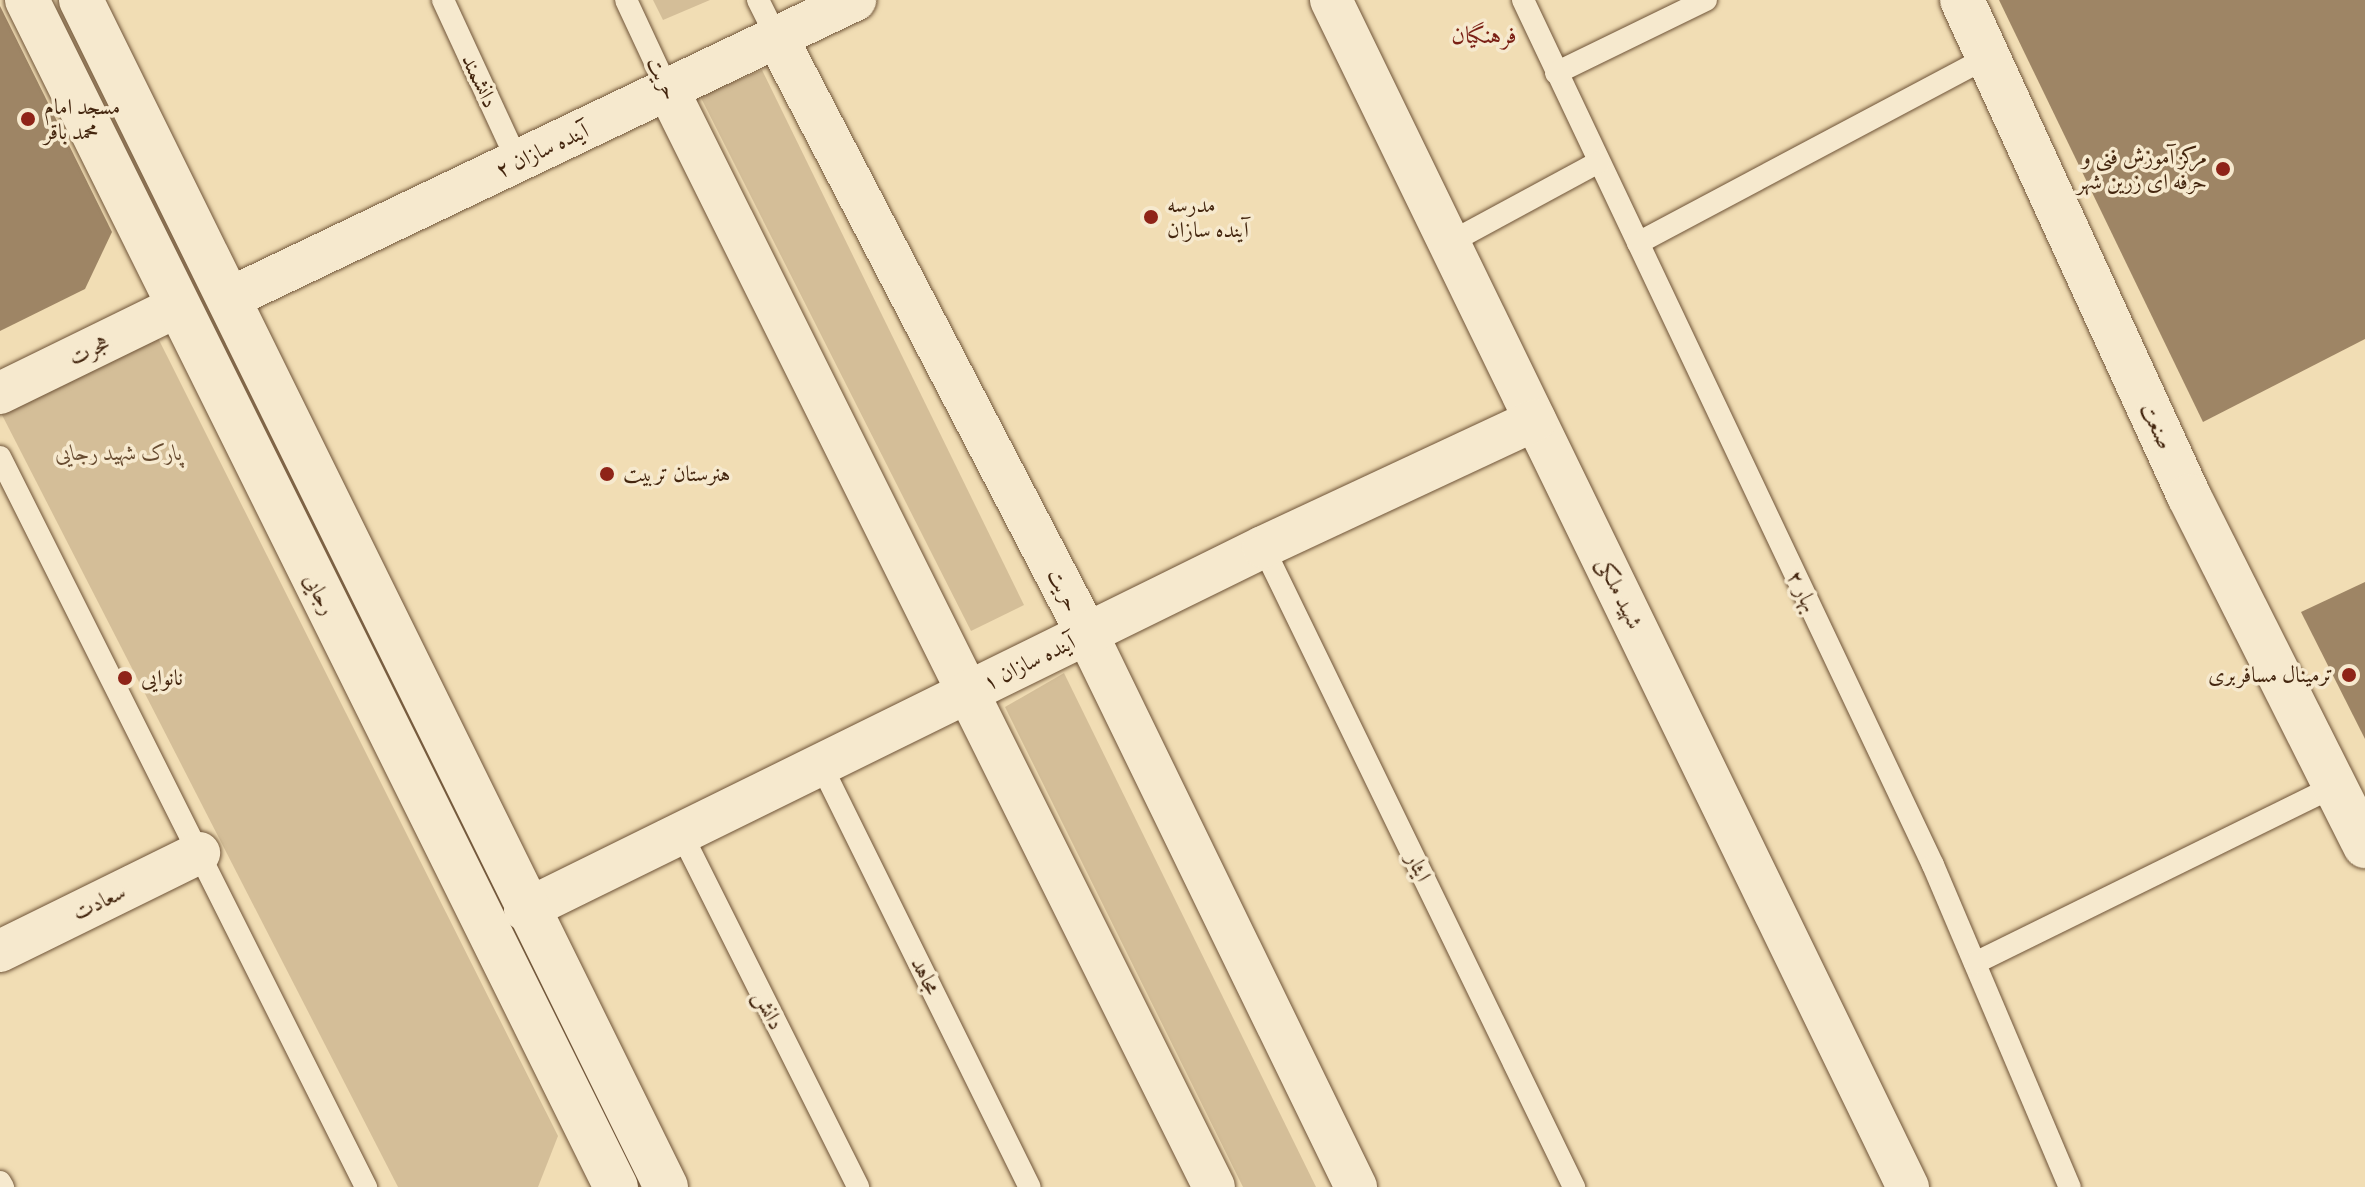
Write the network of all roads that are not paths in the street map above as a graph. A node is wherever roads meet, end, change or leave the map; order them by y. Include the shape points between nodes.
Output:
1 (27, 0) edge
2 (81, 0) edge
3 (443, 0) edge
4 (626, 0) edge
5 (758, 0) edge
6 (855, 0) edge
7 (1331, 0) edge
8 (1523, 0) edge
9 (1706, 0) edge
10 (1962, 0) edge
11 (777, 38) junction
12 (1988, 57) junction
13 (1556, 73) junction
14 (123, 87) junction
15 (668, 90) junction
16 (80, 110) junction
17 (518, 162) junction
18 (1599, 162) junction
19 (1449, 243) junction
20 (1638, 243) junction
21 (228, 299) junction
22 (178, 306) junction
23 (0, 393) edge
24 (1535, 420) junction
25 (0, 457) edge
26 (1263, 547) junction
27 (1087, 634) junction
28 (969, 692) junction
29 (442, 735) junction
30 (401, 757) junction
31 (821, 765) junction
32 (2335, 786) junction
33 (681, 833) junction
34 (2365, 846) edge
35 (199, 853) junction
36 (525, 910) junction
37 (0, 951) edge
38 (1975, 963) junction
39 (598, 1175) edge
40 (366, 1187) edge
41 (666, 1187) edge
42 (858, 1187) edge
43 (1030, 1187) edge
44 (1214, 1187) edge
45 (1356, 1187) edge
46 (1574, 1187) edge
47 (1908, 1187) edge
48 (2070, 1187) edge

1 - 16 main road, رجایی
2 - 14 main road
3 - 17 lane, دانشمند
4 - 15 lane, حریت
5 - 11 lane, حریت
6 - 11 street, آینده سازان ۲
7 - 19 street, شهید ملکی
8 - 13 lane, بهار ۲
9 - 13 lane
10 - 12 main road, صنعت
11 - 15 street, آینده سازان ۲
11 - 27 street, حریت
12 - 20 lane
12 - 32 main road, صنعت via 2189,496
13 - 18 lane, بهار ۲
14 - 16 main road
14 - 21 main road
15 - 17 street, آینده سازان ۲
15 - 28 street, حریت
16 - 22 main road, رجایی
17 - 21 street, آینده سازان ۲
18 - 19 lane
18 - 20 lane, بهار ۲
19 - 24 street, شهید ملکی
20 - 38 lane, بهار ۲
21 - 29 main road
22 - 23 street, هجرت
22 - 30 main road, رجایی
24 - 26 street, آینده سازان ۱
24 - 47 street, شهید ملکی
25 - 35 lane
26 - 27 street, آینده سازان ۱
26 - 46 lane, ایثار
27 - 28 street, آینده سازان ۱
27 - 45 street, حریت
28 - 31 street, آینده سازان ۱
28 - 44 street, حریت
29 - 30 main road
29 - 36 main road
30 - 39 main road, رجایی
31 - 33 street, آینده سازان ۱
31 - 43 lane, مجاهد
32 - 34 main road, صنعت
32 - 38 lane
33 - 36 street, آینده سازان ۱
33 - 42 lane, دانش
35 - 37 street, سعادت
35 - 40 lane
36 - 41 main road
38 - 48 lane, بهار ۲

